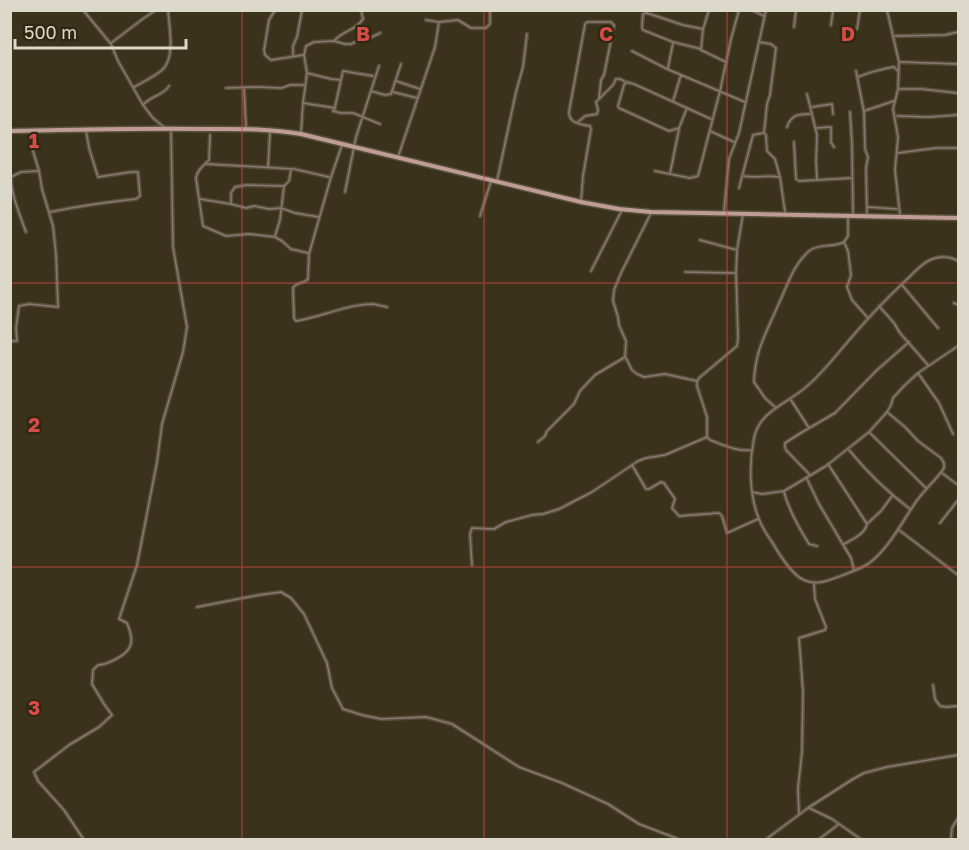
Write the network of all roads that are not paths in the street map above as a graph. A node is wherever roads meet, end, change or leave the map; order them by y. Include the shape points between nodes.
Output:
1 (83, 10) edge
2 (156, 10) edge
3 (275, 10) edge
4 (302, 10) edge
5 (361, 10) edge
6 (490, 10) edge
7 (709, 10) edge
8 (739, 10) edge
9 (752, 10) edge
10 (766, 10) edge
11 (796, 10) edge
12 (833, 10) edge
13 (860, 10) edge
14 (887, 10) edge
15 (168, 11) edge
16 (765, 16) junction
17 (426, 20) dead end
18 (439, 22) junction
19 (831, 25) dead end
20 (794, 27) dead end
21 (703, 29) junction
22 (857, 29) dead end
23 (958, 32) edge
24 (380, 33) dead end
25 (527, 34) dead end
26 (894, 36) junction
27 (334, 41) junction
28 (673, 42) junction
29 (759, 42) junction
30 (111, 44) junction
31 (701, 49) junction
32 (632, 51) dead end
33 (304, 55) junction
34 (293, 57) junction
35 (726, 62) junction
36 (899, 62) junction
37 (401, 64) dead end
38 (958, 64) edge
39 (379, 66) dead end
40 (667, 69) junction
41 (856, 71) dead end
42 (898, 72) junction
43 (307, 73) junction
44 (681, 75) junction
45 (375, 77) junction
46 (857, 78) junction
47 (341, 79) junction
48 (396, 81) junction
49 (626, 82) junction
50 (305, 85) junction
51 (169, 86) dead end
52 (133, 87) junction
53 (244, 87) junction
54 (226, 88) dead end
55 (421, 89) junction
56 (898, 89) junction
57 (370, 91) junction
58 (720, 91) junction
59 (392, 92) junction
60 (957, 93) edge
61 (807, 94) dead end
62 (417, 98) junction
63 (598, 99) junction
64 (895, 100) junction
65 (673, 102) junction
66 (746, 102) junction
67 (303, 103) junction
68 (143, 105) junction
69 (811, 107) junction
70 (335, 108) junction
71 (687, 108) junction
72 (850, 112) dead end
73 (864, 112) junction
74 (812, 114) junction
75 (833, 114) dead end
76 (958, 115) edge
77 (362, 116) junction
78 (895, 116) junction
79 (712, 119) junction
80 (576, 123) junction
81 (380, 124) dead end
82 (787, 127) dead end
83 (171, 128) junction
84 (679, 128) junction
85 (166, 129) junction
86 (246, 129) junction
87 (816, 129) junction
88 (86, 130) junction
89 (270, 130) junction
90 (10, 131) edge
91 (36, 131) junction
92 (669, 131) junction
93 (710, 131) junction
94 (764, 133) junction
95 (301, 134) junction
96 (210, 135) dead end
97 (678, 135) junction
98 (794, 142) dead end
99 (735, 143) junction
100 (342, 144) junction
101 (355, 147) junction
102 (834, 147) dead end
103 (958, 148) edge
104 (897, 153) junction
105 (398, 158) junction
106 (205, 164) junction
107 (268, 168) junction
108 (291, 169) junction
109 (39, 171) junction
110 (655, 171) dead end
111 (670, 174) junction
112 (742, 176) junction
113 (331, 177) junction
114 (780, 177) junction
115 (852, 178) junction
116 (491, 180) junction
117 (817, 180) junction
118 (497, 182) junction
119 (285, 186) junction
120 (739, 188) dead end
121 (345, 192) dead end
122 (200, 199) junction
123 (581, 202) junction
124 (231, 204) junction
125 (867, 207) junction
126 (281, 208) junction
127 (623, 209) junction
128 (898, 209) junction
129 (49, 212) junction
130 (651, 212) junction
131 (724, 212) junction
132 (743, 213) junction
133 (785, 213) junction
134 (850, 215) junction
135 (868, 215) junction
136 (480, 216) dead end
137 (900, 216) junction
138 (319, 217) junction
139 (958, 218) edge
140 (26, 232) dead end
141 (275, 237) junction
142 (700, 240) dead end
143 (844, 242) junction
144 (737, 250) junction
145 (309, 254) junction
146 (958, 261) edge
147 (591, 271) dead end
148 (685, 273) dead end
149 (736, 273) junction
150 (902, 284) junction
151 (954, 303) dead end
152 (958, 304) edge
153 (879, 306) junction
154 (387, 307) dead end
155 (868, 318) junction
156 (938, 327) dead end
157 (10, 341) edge
158 (909, 342) junction
159 (958, 346) edge
160 (625, 357) junction
161 (928, 366) junction
162 (918, 373) junction
163 (697, 382) junction
164 (790, 399) junction
165 (776, 408) junction
166 (887, 412) junction
167 (809, 428) junction
168 (869, 432) junction
169 (953, 434) dead end
170 (707, 437) junction
171 (538, 442) dead end
172 (848, 449) junction
173 (752, 450) junction
174 (828, 464) junction
175 (632, 465) junction
176 (941, 472) junction
177 (810, 476) junction
178 (807, 478) junction
179 (958, 485) edge
180 (926, 488) junction
181 (784, 491) junction
182 (752, 492) junction
183 (762, 494) junction
184 (892, 496) junction
185 (958, 500) edge
186 (754, 501) junction
187 (911, 510) junction
188 (759, 519) junction
189 (940, 523) dead end
190 (867, 524) junction
191 (898, 530) junction
192 (843, 544) junction
193 (817, 546) dead end
194 (472, 565) dead end
195 (854, 570) junction
196 (958, 575) edge
197 (814, 583) junction
198 (197, 607) dead end
199 (933, 685) dead end
200 (958, 706) edge
201 (958, 755) edge
202 (808, 808) junction
203 (799, 814) junction
204 (958, 818) edge
205 (840, 824) junction
206 (84, 840) edge
207 (681, 840) edge
208 (765, 840) edge
209 (818, 840) edge
210 (862, 840) edge
211 (951, 840) edge

1 - 30 street
2 - 30 street
3 - 34 street via 269,20 264,52 271,60
4 - 34 street
5 - 27 street via 363,19 357,27
6 - 18 street via 490,24 486,28 471,28 458,20
7 - 21 street
8 - 35 street
9 - 16 street
10 - 16 street
11 - 20 street
12 - 19 street
13 - 22 street
14 - 26 street
15 - 52 street via 169,60 162,70
16 - 29 street
17 - 18 street
18 - 55 street
21 - 28 street via 643,14 643,30
21 - 31 street
23 - 26 street
24 - 27 street via 351,44
25 - 118 street
26 - 36 street
27 - 33 street via 310,43
28 - 31 street
28 - 40 street
29 - 66 street
29 - 94 street via 775,46 776,51
30 - 52 street
31 - 35 street
32 - 40 street
33 - 34 street
33 - 43 street
35 - 58 street
36 - 38 street
36 - 42 street
37 - 48 street
39 - 45 street
40 - 44 street
41 - 46 street
42 - 46 street via 894,67
42 - 56 street
43 - 47 street
43 - 50 street
44 - 58 street
44 - 65 street
45 - 47 street via 344,70
45 - 57 street
46 - 73 street
47 - 70 street
48 - 55 street
48 - 59 street
49 - 63 street via 617,78
49 - 65 street
49 - 92 street via 618,107
50 - 53 street
50 - 67 street
51 - 68 street
52 - 68 street
53 - 54 street
53 - 86 street
55 - 62 street
56 - 60 street
56 - 64 street
57 - 59 street via 385,95
57 - 77 street
58 - 66 street
58 - 79 street
59 - 62 street
61 - 69 street
62 - 105 street
63 - 80 street via 597,114
63 - 80 street via 614,26 611,22 585,24 569,112
64 - 73 street
64 - 78 street
65 - 71 street
66 - 99 street
67 - 70 street
67 - 95 street
68 - 85 street
69 - 74 street
69 - 75 street via 832,104
70 - 77 street via 333,111 341,114
71 - 79 street
71 - 84 street
72 - 115 street
73 - 125 street
74 - 82 street via 796,115
74 - 87 street
76 - 78 street
77 - 81 street
77 - 101 street
78 - 104 street
79 - 93 street
80 - 123 street via 590,126 592,131
83 - 85 main road
83 - 86 main road
83 - 206 street via 173,247 187,327 162,424 138,565 119,619 127,623 132,635 131,648 93,670 92,684 112,715 34,772
84 - 92 street
84 - 97 street
85 - 88 main road
86 - 89 main road
87 - 102 street via 831,128
87 - 117 street
88 - 91 main road
88 - 129 street via 98,177 138,172 140,196 136,200
89 - 95 main road
89 - 107 street
90 - 91 main road
91 - 109 street via 33,151
92 - 97 street
93 - 99 street
93 - 111 street via 698,176
94 - 112 street via 753,134
94 - 114 street via 767,151 775,159
95 - 100 main road
96 - 106 street via 210,158
97 - 111 street
98 - 117 street via 796,179
99 - 131 street via 729,159
100 - 101 main road
100 - 113 street
101 - 105 main road
101 - 121 street
103 - 104 street
104 - 128 street
105 - 116 main road
106 - 107 street
106 - 122 street via 196,175
107 - 108 street
108 - 113 street
108 - 119 street
109 - 129 street
109 - 140 street via 11,177
110 - 111 street
112 - 114 street
112 - 120 street
113 - 138 street
114 - 133 street
115 - 117 street
115 - 134 street
116 - 118 main road
116 - 136 street
118 - 123 main road
119 - 124 street via 239,185 232,189
119 - 126 street
122 - 124 street
122 - 141 street via 205,227 226,236
123 - 127 main road
124 - 126 street
125 - 128 street
125 - 135 street
126 - 138 street
126 - 141 street
127 - 130 main road
127 - 147 street
128 - 137 street
129 - 157 street via 56,254 58,307 19,306 17,341
130 - 131 main road
130 - 160 street via 614,290 613,301 626,340
131 - 132 main road
132 - 133 main road
132 - 144 street
133 - 134 main road
134 - 135 main road
134 - 143 street
135 - 137 main road
137 - 139 main road
138 - 145 street
141 - 145 street via 291,249
142 - 144 street
143 - 155 street via 851,275 848,290
143 - 165 street via 817,247 797,264 764,334 754,382
144 - 149 street
145 - 154 street via 308,279 293,288 296,321 345,308 373,304
146 - 150 street via 946,257 930,260
148 - 149 street
149 - 163 street via 737,346
150 - 153 street
150 - 156 street
151 - 152 street
153 - 155 street
153 - 158 street
155 - 164 street via 824,369
158 - 161 street
158 - 167 street via 835,413
159 - 161 street
160 - 163 street via 632,370 644,377 665,374
160 - 171 street via 595,375
161 - 162 street
162 - 166 street via 893,398
162 - 169 street via 939,403
163 - 170 street via 707,417
164 - 165 street
164 - 167 street
165 - 173 street via 757,428
166 - 168 street
166 - 176 street via 941,458 945,465
167 - 177 street via 784,445
168 - 172 street
168 - 180 street
170 - 173 street via 734,449
170 - 175 street
172 - 174 street
172 - 184 street
173 - 182 street
174 - 177 street
174 - 190 street
175 - 188 street via 646,489 664,483 675,499 672,508 680,516 719,513 727,533
175 - 194 street via 559,509 506,522 494,529 472,528
176 - 179 street
176 - 180 street
177 - 178 street
178 - 181 street
178 - 192 street
180 - 187 street
181 - 183 street
181 - 193 street via 800,531 811,546
182 - 183 street
182 - 186 street
183 - 186 street
184 - 187 street
184 - 190 street
185 - 189 street
186 - 188 street
187 - 191 street
188 - 197 street via 771,542 801,580
190 - 192 street via 864,531
191 - 195 street via 875,558
191 - 196 street
192 - 195 street
195 - 197 street
197 - 203 street via 815,599 826,627 799,638 803,692
198 - 207 street via 281,592 304,614 343,709 381,719 426,717 452,724 519,767 562,783 608,804 639,824
199 - 200 street via 940,706
201 - 202 street via 869,771
202 - 203 street
202 - 205 street
203 - 208 street
204 - 211 street
205 - 209 street
205 - 210 street

